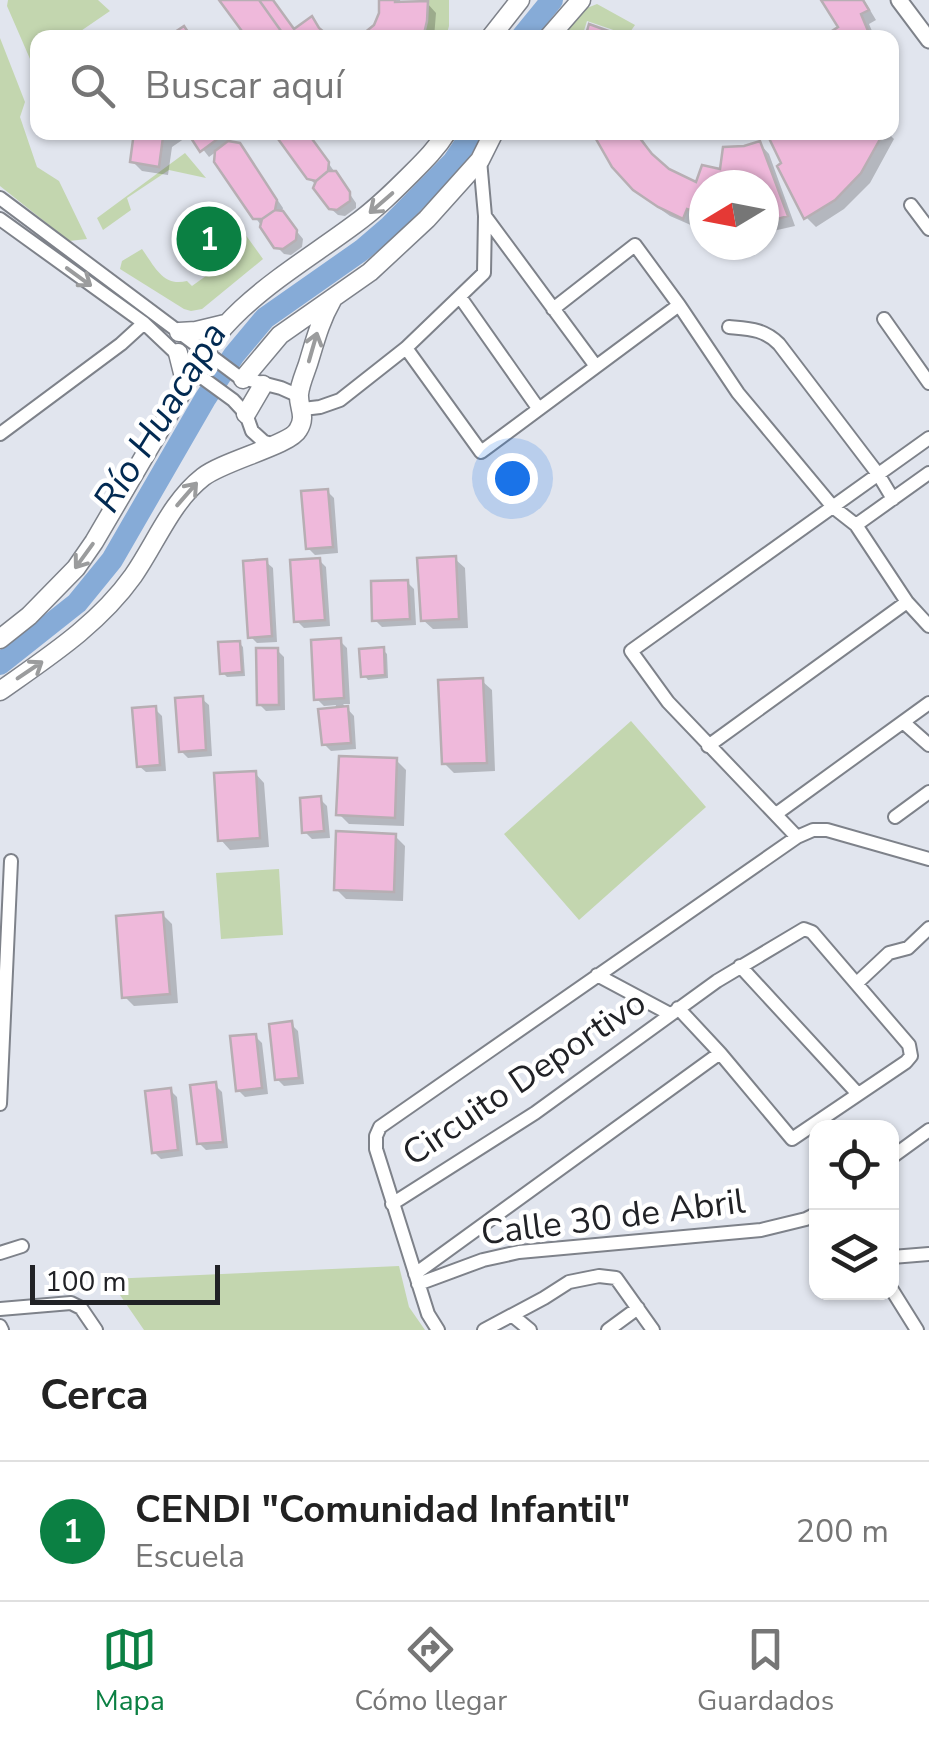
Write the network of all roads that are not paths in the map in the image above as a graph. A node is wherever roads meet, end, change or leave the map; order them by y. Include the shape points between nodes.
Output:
1 (520, 0) edge
2 (581, 0) edge
3 (899, 0) edge
4 (496, 30) edge
5 (555, 30) edge
6 (929, 40) edge
7 (442, 140) edge
8 (490, 140) edge
9 (480, 160) junction
10 (0, 198) edge
11 (911, 205) dead end
12 (486, 216) junction
13 (0, 220) edge
14 (929, 229) edge
15 (460, 297) junction
16 (332, 300) junction
17 (678, 305) junction
18 (554, 309) junction
19 (884, 319) dead end
20 (144, 323) junction
21 (224, 324) junction
22 (729, 327) dead end
23 (179, 332) junction
24 (406, 348) junction
25 (178, 353) joint
26 (208, 354) junction
27 (595, 365) junction
28 (193, 377) junction
29 (241, 378) junction
30 (929, 383) edge
31 (263, 385) junction
32 (301, 402) junction
33 (538, 408) junction
34 (246, 414) junction
35 (0, 434) edge
36 (929, 438) edge
37 (273, 445) junction
38 (929, 473) edge
39 (878, 474) junction
40 (893, 499) junction
41 (834, 506) junction
42 (856, 525) junction
43 (907, 602) junction
44 (929, 626) edge
45 (0, 638) edge
46 (0, 691) edge
47 (929, 703) edge
48 (903, 722) junction
49 (708, 746) junction
50 (929, 746) edge
51 (929, 792) edge
52 (776, 814) junction
53 (895, 817) dead end
54 (797, 837) junction
55 (929, 859) edge
56 (12, 860) dead end
57 (929, 928) edge
58 (740, 966) junction
59 (597, 975) junction
60 (858, 983) junction
61 (674, 1011) junction
62 (2, 1048) edge
63 (720, 1053) junction
64 (858, 1094) junction
65 (0, 1104) edge
66 (929, 1130) edge
67 (899, 1152) edge
68 (392, 1204) junction
69 (809, 1218) edge
70 (22, 1246) dead end
71 (0, 1253) edge
72 (929, 1254) edge
73 (899, 1256) edge
74 (416, 1279) junction
75 (898, 1300) edge
76 (638, 1308) junction
77 (0, 1309) edge
78 (513, 1316) junction
79 (96, 1330) edge
80 (438, 1330) edge
81 (484, 1330) edge
82 (530, 1330) edge
83 (608, 1330) edge
84 (654, 1330) edge
85 (917, 1330) edge

1 - 4 main road
2 - 5 main road
3 - 6 street
7 -> 21 main road via 386,200
8 - 9 main road
9 - 12 street
9 - 16 main road via 398,248
10 - 23 street
11 - 14 street
12 - 15 street via 484,272
12 - 18 street
13 -> 20 street
15 - 24 street
15 - 33 street
16 - 29 main road via 280,335
32 -> 16 main road via 320,321
17 - 18 street via 634,246
17 - 27 street
17 - 41 street via 738,394
18 - 27 street
19 - 30 street
20 - 25 street
20 - 35 street
21 - 23 main road
21 - 26 main road
22 - 39 street via 759,329 780,344
23 - 26 street
24 - 32 street via 340,400 320,407
24 - 33 street via 480,452
25 - 28 main road
26 - 28 main road
26 - 29 street
27 - 33 street
28 - 34 street
28 -> 45 main road via 76,568
29 - 31 street
31 - 32 street
31 - 34 main road
32 - 37 main road via 301,426
34 - 37 street via 252,431
36 - 39 street
46 -> 37 main road via 103,612 182,496 206,474
38 - 40 street
39 - 40 street
39 - 41 street
40 - 42 street
41 - 42 street
41 - 49 street via 631,650
42 - 43 street
43 - 44 street
43 - 49 street
47 - 48 street
48 - 50 street
48 - 52 street
49 - 52 street
51 - 53 street
52 - 54 street
54 - 55 street via 827,830
54 - 59 street
56 - 62 street
57 - 60 street via 908,948 888,953
58 - 60 street, Circuito Deportivo via 804,929
58 - 61 street, Circuito Deportivo
58 - 64 street
59 - 61 street
59 - 68 street via 380,1127 376,1148
60 - 64 street via 911,1056
61 - 63 street
61 - 68 street, Circuito Deportivo via 535,1113
62 - 65 street
63 - 64 street via 792,1140
63 - 74 street
66 - 67 street
68 - 74 street, Circuito Deportivo
69 - 74 street, Calle 30 de Abril via 762,1230 519,1252
70 - 71 street
72 - 73 street
74 - 80 street, Circuito Deportivo
75 - 85 street
76 - 78 street via 616,1278 599,1276 569,1282
76 - 83 street
76 - 84 street
77 - 79 street via 71,1303
78 - 81 street
78 - 82 street

